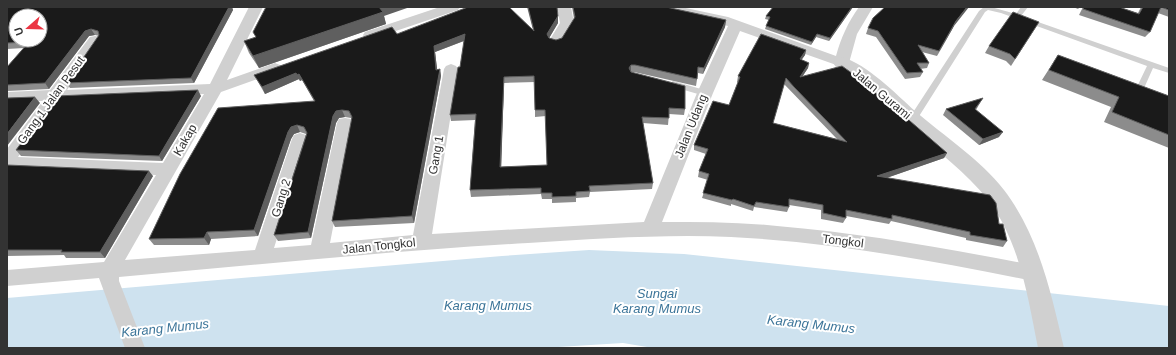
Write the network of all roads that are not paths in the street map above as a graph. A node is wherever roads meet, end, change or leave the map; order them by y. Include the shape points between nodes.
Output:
1 (256, 7) edge
2 (454, 7) edge
3 (564, 7) edge
4 (663, 7) edge
5 (866, 7) edge
6 (1025, 7) edge
7 (700, 11) edge
8 (1017, 17) junction
9 (736, 24) junction
10 (95, 40) edge
11 (357, 40) edge
12 (556, 41) edge
13 (290, 63) edge
14 (842, 63) junction
15 (1151, 65) junction
16 (451, 69) dead end
17 (1169, 72) edge
18 (662, 82) edge
19 (215, 88) junction
20 (705, 92) junction
21 (1138, 93) edge
22 (55, 95) junction
23 (7, 97) edge
24 (913, 119) junction
25 (345, 123) dead end
26 (300, 139) dead end
27 (7, 162) edge
28 (167, 169) junction
29 (650, 229) junction
30 (421, 242) junction
31 (319, 252) junction
32 (262, 257) junction
33 (110, 277) junction
34 (7, 278) edge
35 (1036, 281) junction
36 (134, 348) edge
37 (1051, 348) edge

1 - 19 street, Kakap
2 - 11 street
3 - 12 street via 567,23
4 - 7 street, Jalan Gurami
5 - 14 street via 847,40
6 - 8 lane
7 - 9 street, Jalan Gurami
8 - 15 lane
8 - 24 lane via 993,9 984,10
9 - 14 street, Jalan Gurami
9 - 20 street, Jalan Udang
10 - 22 street, Gang 1 Jalan Pesut
13 - 19 street
14 - 24 street, Jalan Gurami via 867,80
15 - 17 lane
15 - 21 lane
16 - 30 street, Gang 1
18 - 20 lane
19 - 22 street
19 - 28 street, Kakap
20 - 29 street, Jalan Udang
22 - 23 street
22 - 27 street, Gang 1 Jalan Pesut
24 - 35 street, Jalan Gurami via 974,172 996,196 1026,249
25 - 31 street
26 - 32 street, Gang 2
27 - 28 street
28 - 33 street, Kakap
29 - 30 street, Jalan Tongkol
29 - 35 street, Tongkol via 730,230 870,244 957,258
30 - 31 street, Jalan Tongkol
31 - 32 street, Jalan Tongkol
32 - 33 street, Jalan Tongkol
33 - 34 street, Jalan Tongkol
33 - 36 street
35 - 37 street, Jalan Gurami

